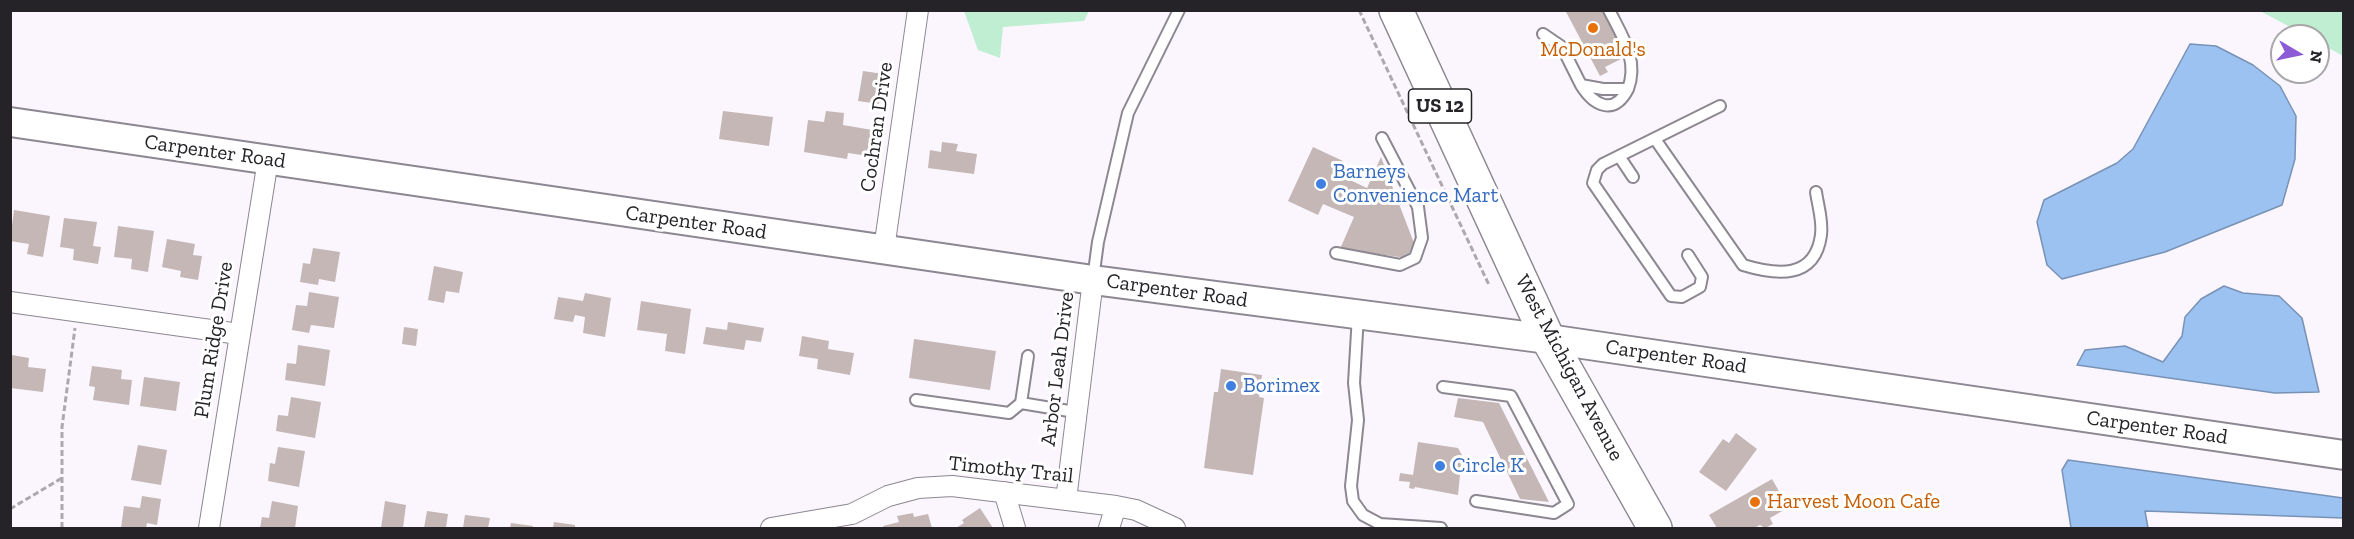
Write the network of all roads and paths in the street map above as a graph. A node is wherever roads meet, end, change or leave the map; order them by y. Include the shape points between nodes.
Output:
1 (918, 10) edge
2 (1179, 10) edge
3 (1359, 10) edge
4 (1396, 10) edge
5 (1609, 10) edge
6 (1543, 34) dead end
7 (1720, 106) dead end
8 (10, 122) edge
9 (1382, 138) dead end
10 (1655, 139) junction
11 (1619, 156) junction
12 (268, 160) junction
13 (1633, 177) dead end
14 (1816, 192) dead end
15 (884, 249) junction
16 (1336, 254) dead end
17 (1688, 255) dead end
18 (1093, 280) junction
19 (1489, 285) dead end
20 (10, 302) edge
21 (77, 311) junction
22 (1358, 315) junction
23 (239, 334) junction
24 (1548, 339) junction
25 (1029, 356) dead end
26 (1443, 387) dead end
27 (916, 400) dead end
28 (1021, 403) junction
29 (1075, 412) junction
30 (2343, 455) edge
31 (62, 478) junction
32 (1004, 492) junction
33 (1066, 500) junction
34 (1476, 501) dead end
35 (1116, 506) junction
36 (10, 509) edge
37 (854, 521) edge
38 (62, 528) edge
39 (209, 528) edge
40 (771, 528) edge
41 (1015, 528) edge
42 (1109, 528) edge
43 (1175, 528) edge
44 (1441, 528) edge
45 (1655, 528) edge

1 - 15 street, Cochran Drive
2 - 18 lane via 1128,113
3 - 19 path
4 - 24 highway, West Michigan Avenue / US 12
5 - 6 lane via 1632,60 1628,88 1613,105 1590,100 1562,47
7 - 10 lane
8 - 12 main road, Carpenter Road
9 - 16 lane via 1418,207 1422,238 1415,258 1400,266
10 - 11 lane
10 - 14 lane via 1743,265 1766,272 1790,273 1806,265 1821,235
11 - 13 lane
11 - 17 lane via 1597,170 1593,183 1671,296 1682,297 1700,287 1702,277
12 - 15 main road, Carpenter Road
12 - 23 street, Plum Ridge Drive
15 - 18 main road, Carpenter Road
18 - 22 main road, Carpenter Road
18 - 29 street, Arbor Leah Drive
20 - 21 street
21 - 23 street
21 - 31 path via 62,428
22 - 24 main road, Carpenter Road
22 - 44 lane via 1353,501 1363,515 1380,524
23 - 39 street, Plum Ridge Drive
24 - 30 main road, Carpenter Road
24 - 45 highway, West Michigan Avenue / US 12
25 - 28 lane
26 - 34 lane via 1511,396 1568,504 1554,513
27 - 28 lane via 1010,413
28 - 29 lane
29 - 33 street, Arbor Leah Drive
31 - 36 path
31 - 38 path
32 - 33 street, Timothy Trail
32 - 37 street, Timothy Trail via 952,486 918,488 888,496
32 - 41 street
33 - 35 street, Timothy Trail
35 - 42 street
35 - 43 street, Timothy Trail via 1136,510
37 - 40 street, Timothy Trail

